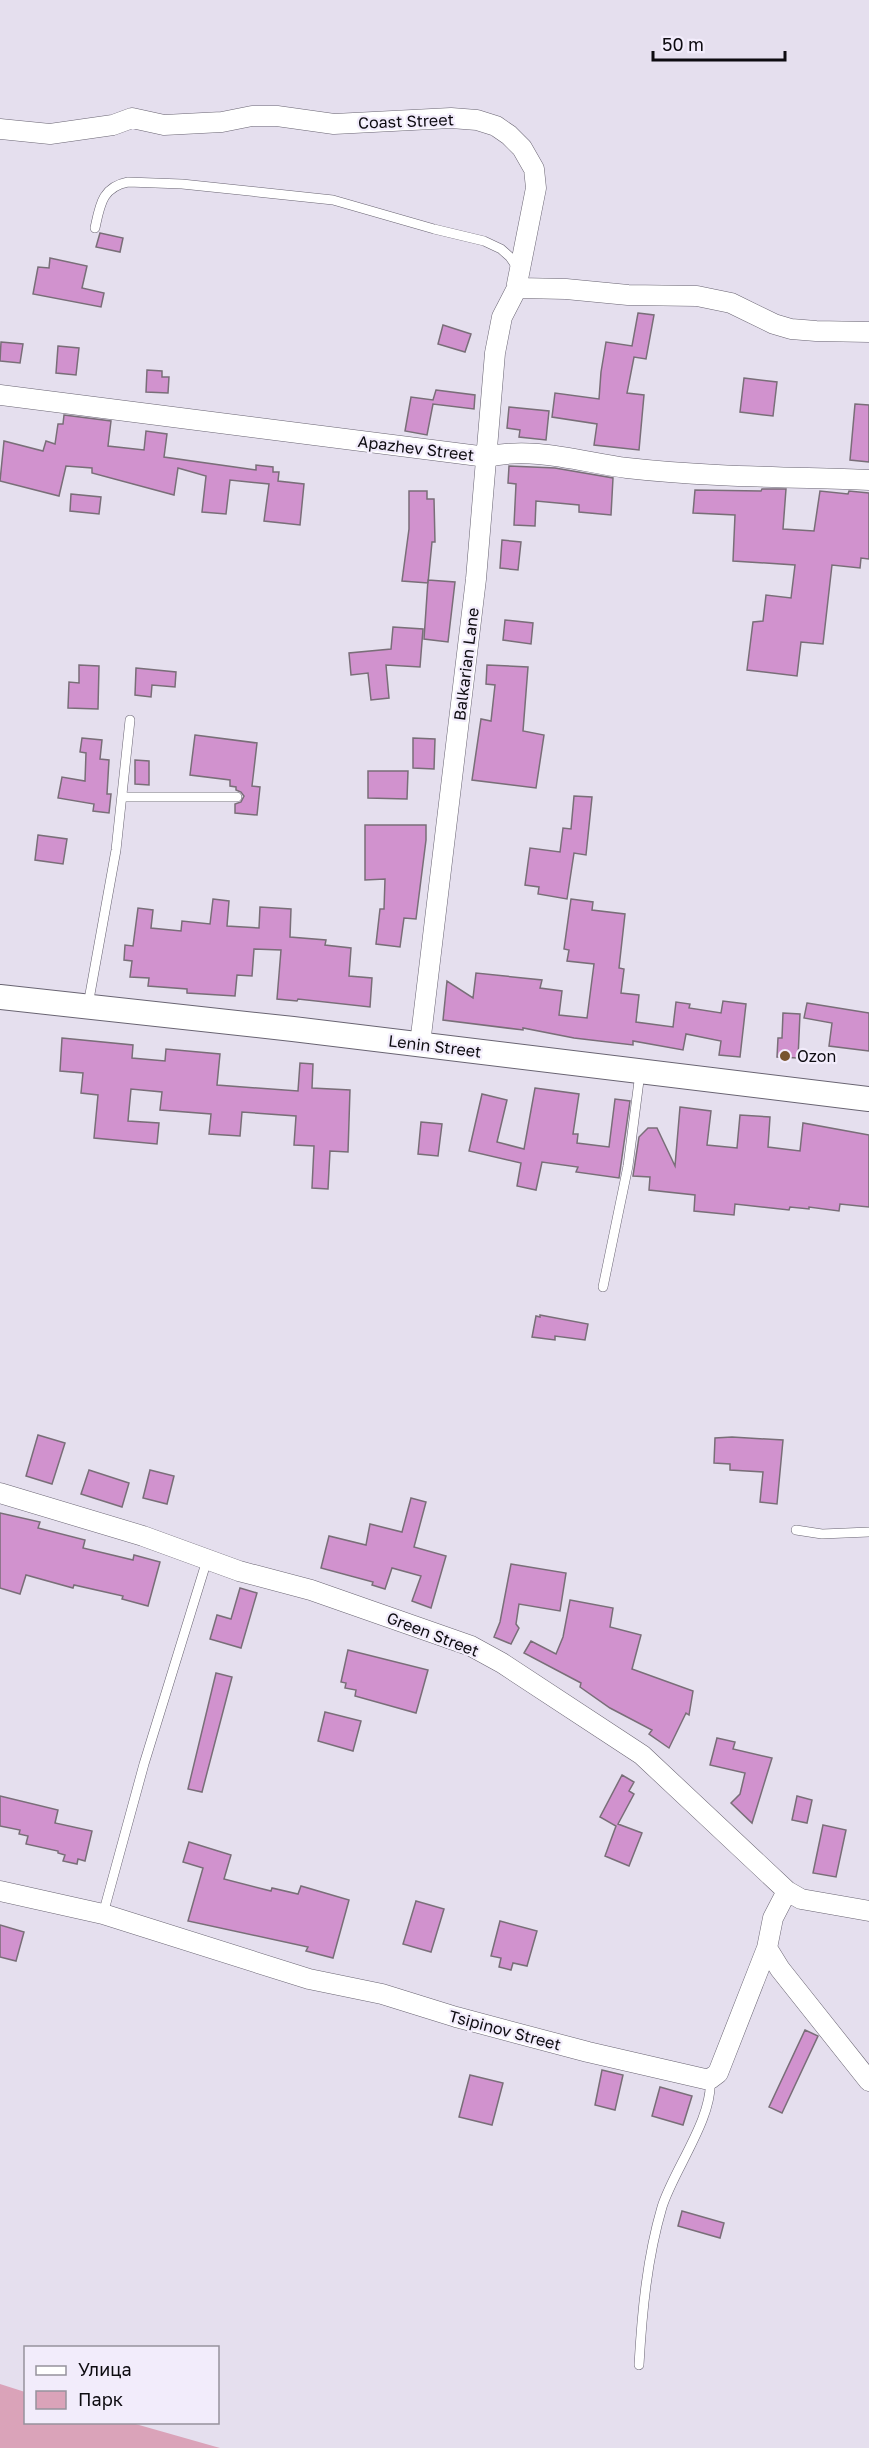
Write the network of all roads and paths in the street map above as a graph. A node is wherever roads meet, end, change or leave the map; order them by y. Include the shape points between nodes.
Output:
1 (0, 129) edge
2 (95, 228) dead end
3 (519, 279) junction
4 (869, 332) edge
5 (0, 395) edge
6 (487, 457) junction
7 (869, 480) edge
8 (130, 720) dead end
9 (237, 797) dead end
10 (122, 798) junction
11 (0, 998) edge
12 (88, 1007) junction
13 (420, 1044) junction
14 (640, 1070) junction
15 (869, 1099) edge
16 (603, 1287) dead end
17 (0, 1493) edge
18 (796, 1530) dead end
19 (869, 1532) edge
20 (207, 1560) junction
21 (0, 1891) edge
22 (787, 1891) junction
23 (869, 1911) edge
24 (103, 1914) junction
25 (767, 1948) junction
26 (710, 2079) junction
27 (869, 2081) edge
28 (639, 2365) dead end

1 - 3 street, Coast Street via 50,134 113,125 132,118 164,125 252,116 334,124 477,120 508,135 522,148 534,169 536,188
2 - 3 lane via 103,196 115,185 128,182 296,195 333,200 476,238 510,257
3 - 4 street via 628,295 697,296 731,303 791,329
3 - 6 street, Balkarian Lane via 498,332
5 - 6 street, Apazhev Street
6 - 7 street, Apazhev Street via 524,453 628,468
6 - 13 street, Balkarian Lane
8 - 10 lane
9 - 10 lane
10 - 12 lane
11 - 12 street, Lenin Street
12 - 13 street, Lenin Street
13 - 14 street, Lenin Street
14 - 15 street, Lenin Street
14 - 16 lane via 628,1166
17 - 20 street, Green Street via 143,1536
18 - 19 lane via 822,1534
20 - 22 street, Green Street via 453,1638 502,1663 642,1755
20 - 24 lane
21 - 24 street, Tsipinov Street
22 - 23 street, Green Street via 801,1899
22 - 25 street via 773,1918
24 - 26 street, Tsipinov Street via 309,1978 382,1994 588,2052
25 - 26 street via 718,2073
25 - 27 street
26 - 28 lane via 697,2130 669,2188 656,2233 642,2315

